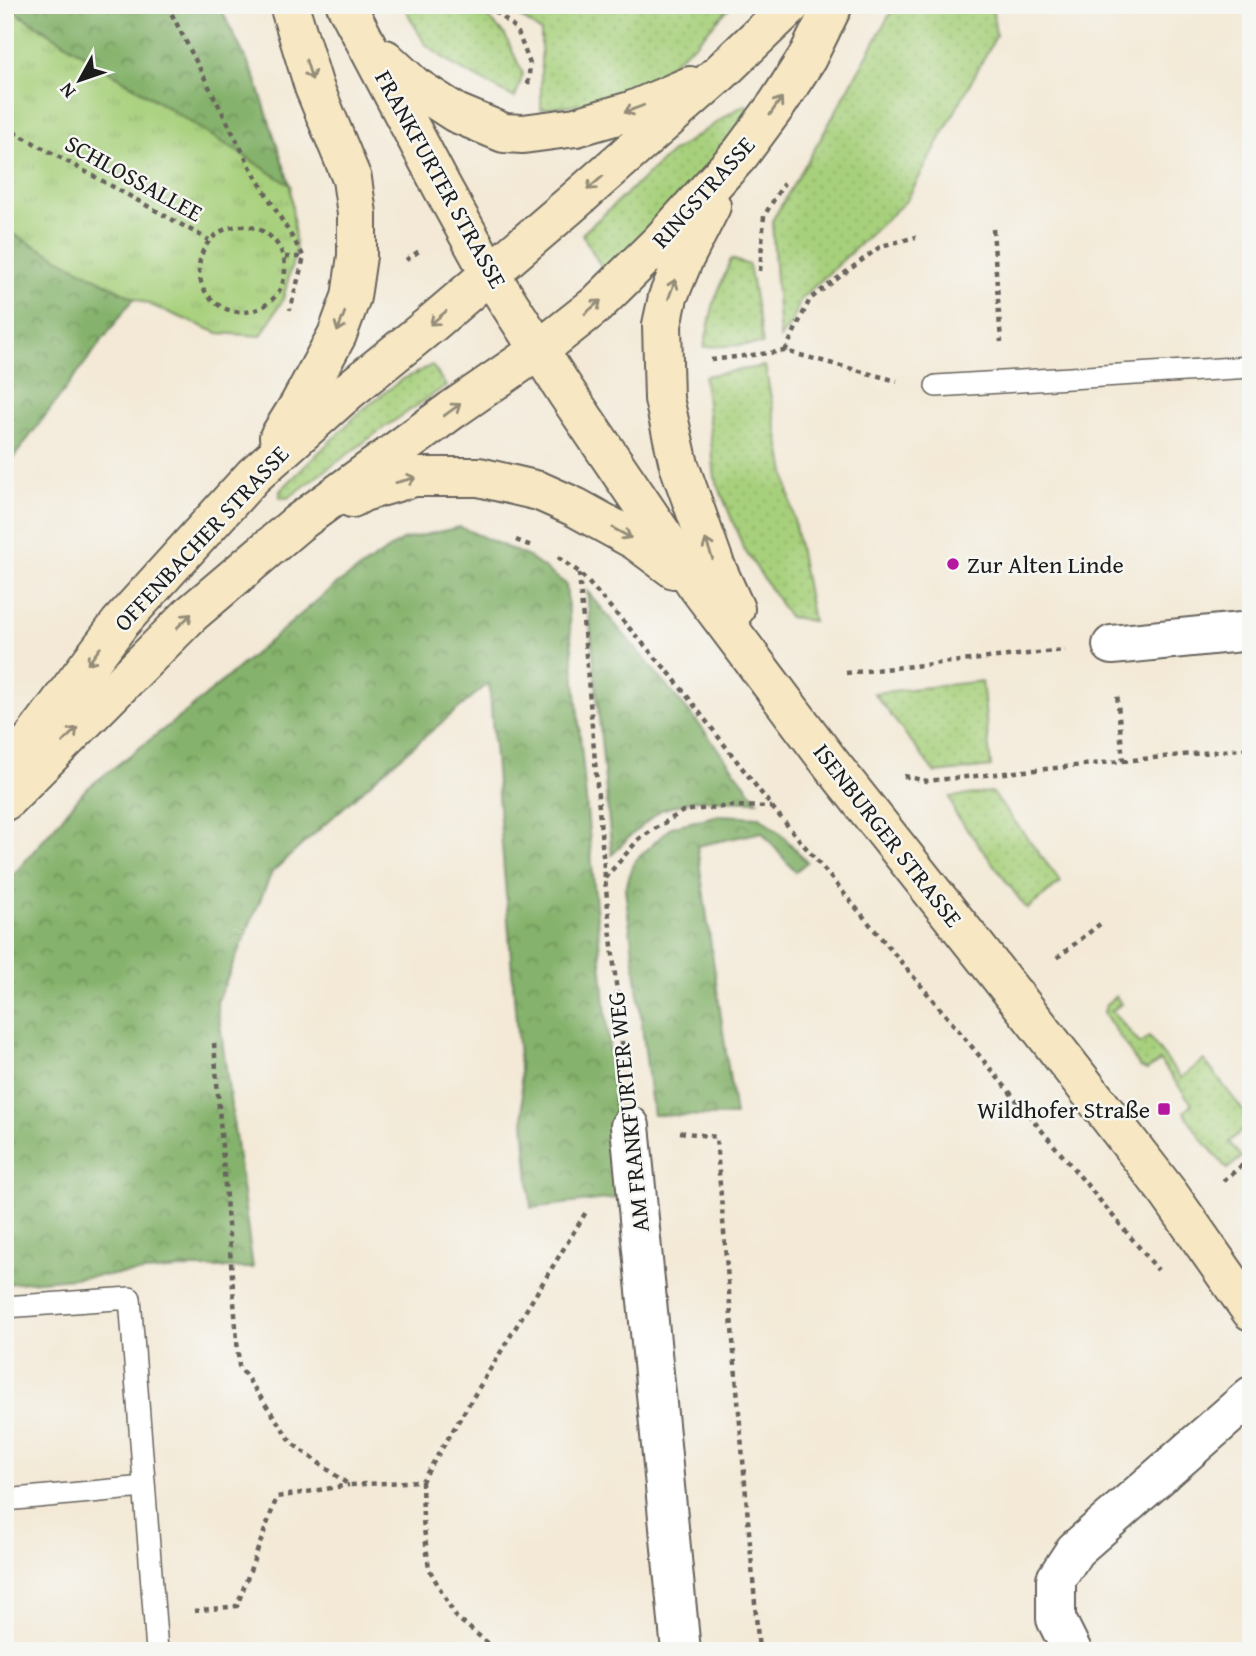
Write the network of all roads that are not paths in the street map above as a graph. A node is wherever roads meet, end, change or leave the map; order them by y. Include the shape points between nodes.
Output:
1 (289, 5) edge
2 (346, 5) edge
3 (791, 5) edge
4 (833, 5) edge
5 (366, 41) junction
6 (720, 73) junction
7 (735, 160) junction
8 (490, 274) junction
9 (539, 350) junction
10 (1251, 367) edge
11 (936, 386) road end
12 (253, 477) junction
13 (298, 523) junction
14 (698, 587) junction
15 (1251, 631) edge
16 (1112, 645) road end
17 (796, 718) junction
18 (5, 776) edge
19 (5, 801) edge
20 (631, 1126) road end
21 (5, 1307) edge
22 (1251, 1311) edge
23 (1251, 1396) edge
24 (144, 1488) junction
25 (5, 1500) edge
26 (157, 1651) edge
27 (681, 1651) edge
28 (1072, 1651) edge

1 -> 12 main road via 314,87 352,179 357,256 351,297 337,335
2 - 5 main road, FRANKFURTER STRASSE
3 - 6 main road
7 -> 4 main road, RINGSTRASSE via 807,58
6 -> 5 main road via 631,111 576,127 504,133 456,113 414,86
5 - 8 main road, FRANKFURTER STRASSE
6 -> 8 main road
9 -> 7 main road, RINGSTRASSE via 596,305
17 -> 7 main road via 715,565 680,466 664,399 662,325 668,297
8 - 9 main road, FRANKFURTER STRASSE
8 -> 12 main road, OFFENBACHER STRASSE
13 -> 9 main road, OFFENBACHER STRASSE
9 - 14 main road, ISENBURGER STRASSE
10 - 11 lane
12 -> 18 main road, OFFENBACHER STRASSE via 120,623
13 -> 14 main road via 363,492 414,477 479,477 539,491 575,507 635,540
19 -> 13 main road, OFFENBACHER STRASSE via 191,614
14 - 17 main road, ISENBURGER STRASSE
15 - 16 street
17 - 22 main road, ISENBURGER STRASSE via 1169,1194
20 - 27 street, AM FRANKFURTER WEG
21 - 24 lane via 130,1298
23 - 28 street via 1075,1550 1056,1579 1056,1619
24 - 25 lane
24 - 26 lane

